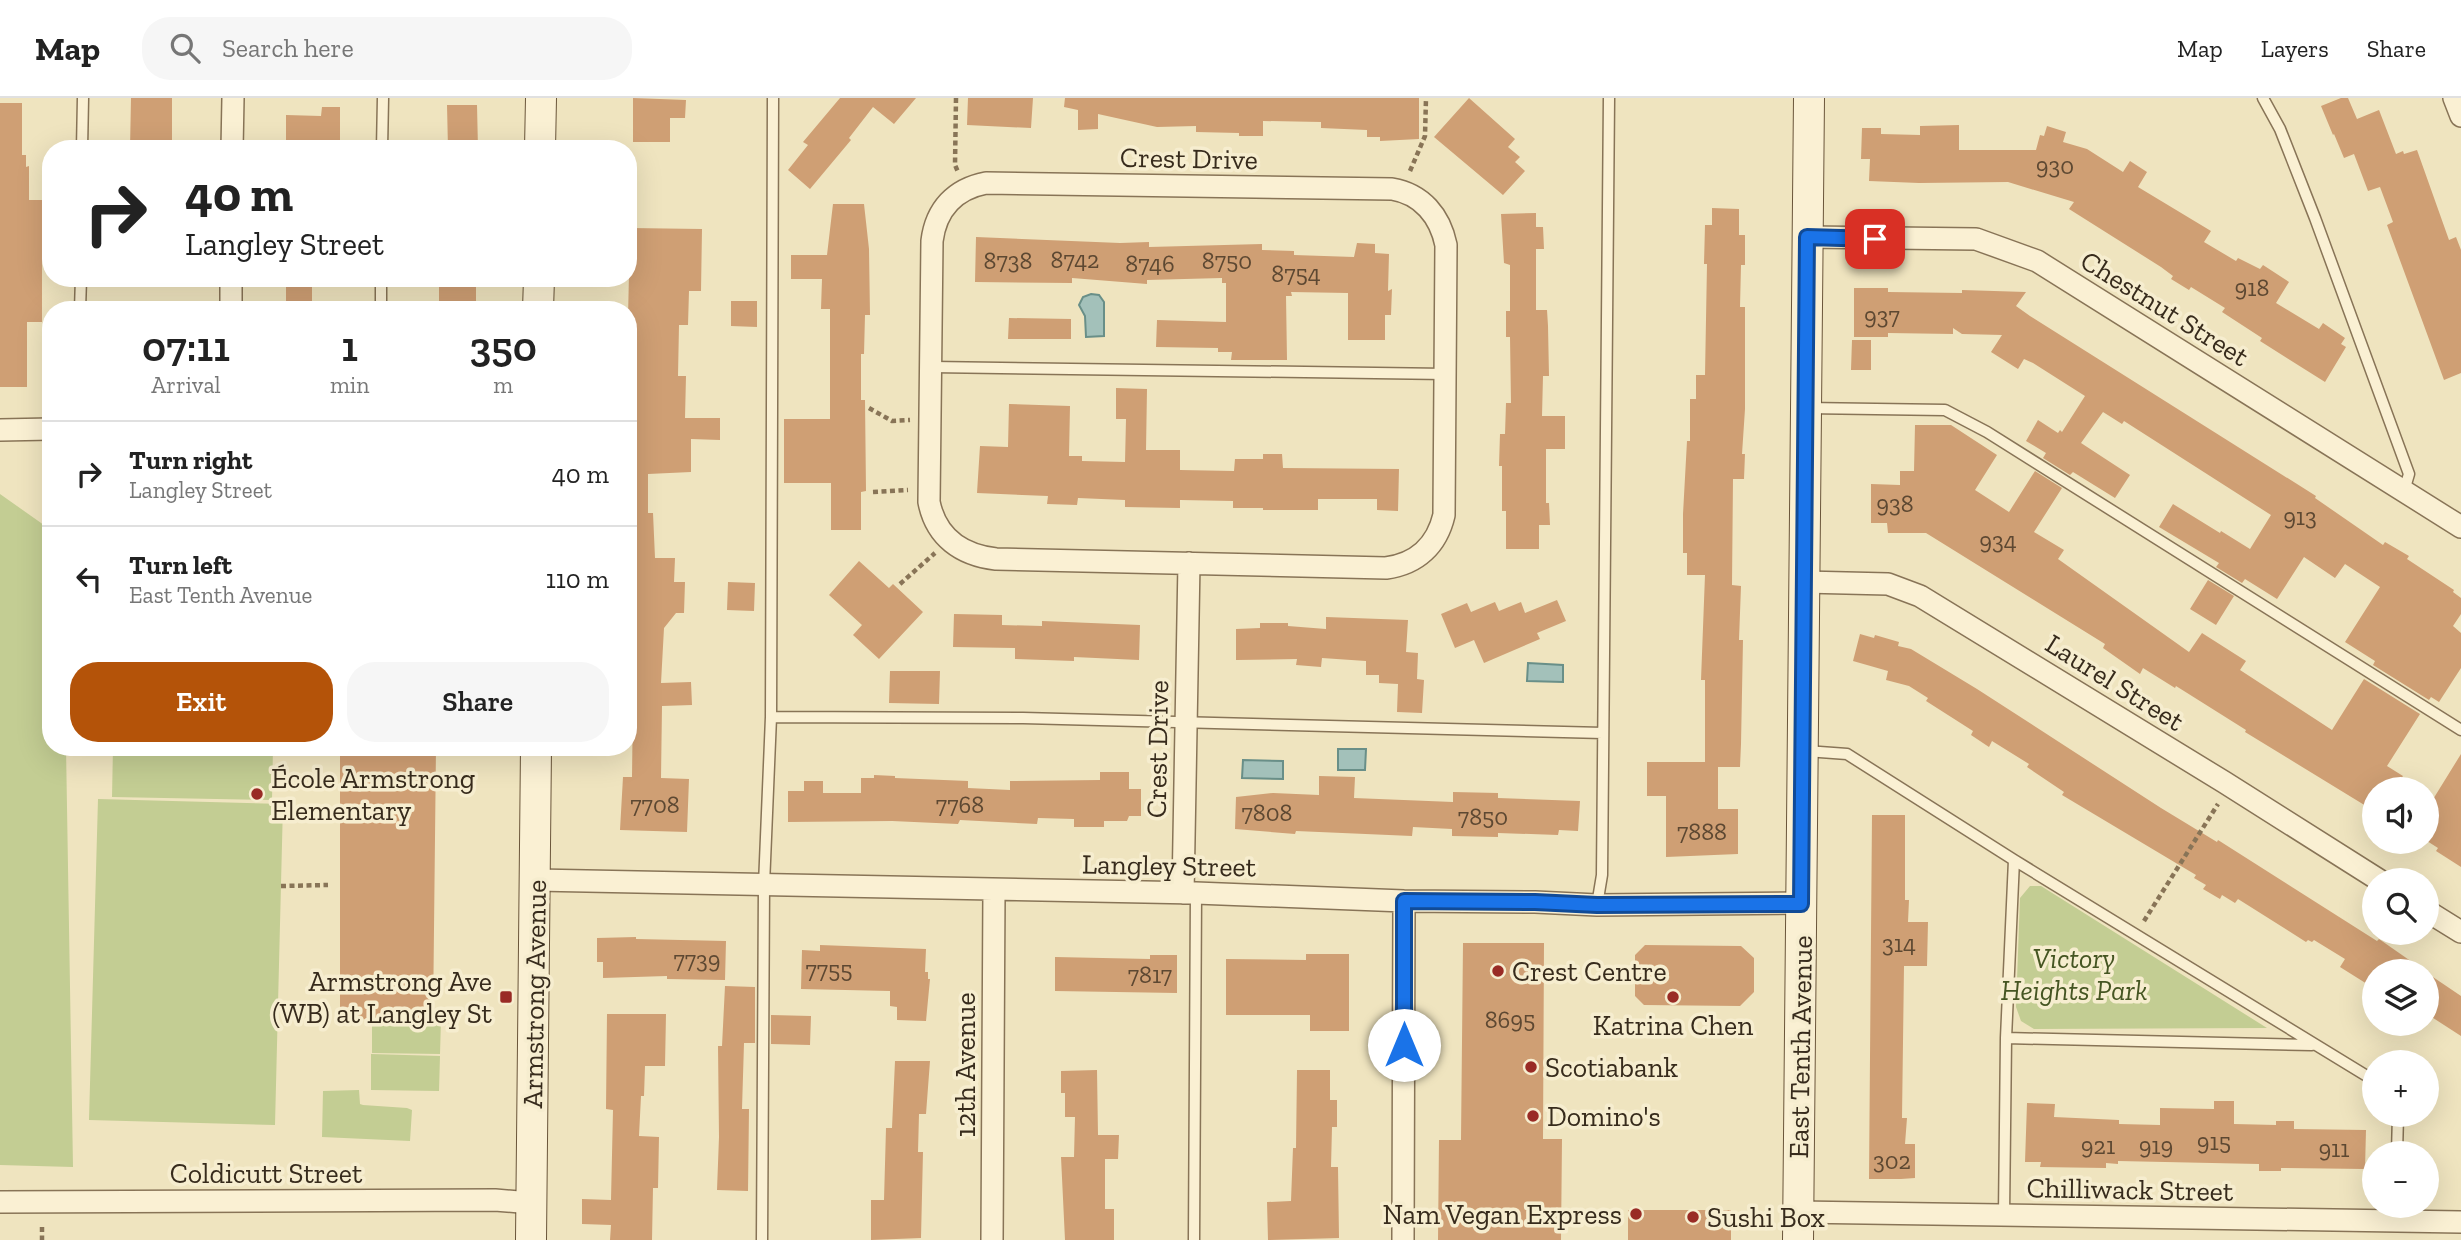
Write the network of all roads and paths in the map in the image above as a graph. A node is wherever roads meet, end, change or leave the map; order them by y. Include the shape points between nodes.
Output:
1 (83, 98) edge
2 (233, 98) edge
3 (383, 98) edge
4 (541, 98) edge
5 (773, 98) edge
6 (956, 98) edge
7 (1426, 98) edge
8 (1609, 98) edge
9 (1809, 98) edge
10 (2263, 98) edge
11 (2454, 98) edge
12 (2461, 116) edge
13 (82, 140) edge
14 (232, 140) edge
15 (382, 140) edge
16 (540, 140) edge
17 (964, 189) junction
18 (1400, 191) junction
19 (1807, 237) junction
20 (932, 367) junction
21 (1446, 374) junction
22 (869, 408) dead end
23 (1806, 408) junction
24 (932, 419) junction
25 (42, 429) edge
26 (0, 430) edge
27 (930, 489) junction
28 (2404, 491) junction
29 (873, 492) dead end
30 (2461, 527) edge
31 (948, 540) junction
32 (1189, 563) junction
33 (1804, 582) junction
34 (900, 584) dead end
35 (771, 717) junction
36 (1186, 723) junction
37 (2461, 730) edge
38 (1603, 733) junction
39 (1803, 750) junction
40 (536, 756) edge
41 (2218, 803) dead end
42 (2014, 860) junction
43 (2362, 869) edge
44 (536, 880) junction
45 (328, 885) dead end
46 (764, 885) junction
47 (281, 886) dead end
48 (995, 890) junction
49 (1190, 893) junction
50 (1404, 901) junction
51 (1801, 904) junction
52 (1597, 905) junction
53 (2439, 918) edge
54 (2461, 932) edge
55 (2136, 933) junction
56 (2006, 1038) junction
57 (2315, 1045) junction
58 (2362, 1073) edge
59 (0, 1202) edge
60 (531, 1203) junction
61 (2362, 1213) edge
62 (2004, 1214) junction
63 (2433, 1218) edge
64 (2461, 1222) edge
65 (1798, 1226) edge
66 (42, 1227) dead end
67 (42, 1240) edge
68 (531, 1240) edge
69 (762, 1240) edge
70 (992, 1240) edge
71 (1194, 1240) edge
72 (1403, 1240) edge

1 - 13 lane
2 - 14 street
3 - 15 lane
4 - 16 main road
5 - 35 lane
6 - 17 path via 955,165
7 - 18 path via 1425,136
8 - 38 lane
9 - 19 main road, East Tenth Avenue
10 - 28 lane via 2310,205 2409,474
11 - 12 street
17 - 18 street, Crest Drive via 986,183
17 - 20 street via 948,202 933,233
18 - 21 street via 1428,207 1444,236
19 - 23 main road, East Tenth Avenue
19 - 28 street, Chestnut Street via 1976,239 2036,261
20 - 21 lane
20 - 24 street
21 - 32 street via 1444,515 1434,541 1418,557 1386,568
22 - 24 path via 892,421
23 - 33 main road, East Tenth Avenue
23 - 37 lane via 1945,410
24 - 27 street
25 - 26 street
27 - 29 path
27 - 31 street via 934,519
28 - 30 street, Chestnut Street
31 - 32 street via 975,555 996,559
31 - 34 path
32 - 36 street, Crest Drive
33 - 39 main road, East Tenth Avenue
33 - 43 street, Laurel Street via 1888,584 1920,596
35 - 36 lane
35 - 46 lane
36 - 38 lane
36 - 49 street, Crest Drive
38 - 52 lane via 1602,875
39 - 42 lane via 1847,754
39 - 51 main road, East Tenth Avenue
40 - 44 main road, Armstrong Avenue
41 - 55 path
42 - 55 lane
42 - 56 lane
44 - 46 street, Langley Street
44 - 60 main road, Armstrong Avenue
45 - 47 path
46 - 48 street, Langley Street
46 - 69 lane
48 - 49 street, Langley Street
48 - 70 street, 12th Avenue
49 - 50 street, Langley Street
49 - 71 lane
50 - 52 street, Langley Street
50 - 72 street
51 - 52 street, Langley Street
51 - 65 main road, East Tenth Avenue
53 - 54 street
55 - 57 lane
56 - 57 lane
56 - 62 lane
57 - 58 lane
59 - 60 street, Coldicutt Street
60 - 68 main road, Armstrong Avenue
61 - 62 street, Chilliwack Street
62 - 65 street, Chilliwack Street
63 - 64 street, Chilliwack Street
66 - 67 path

